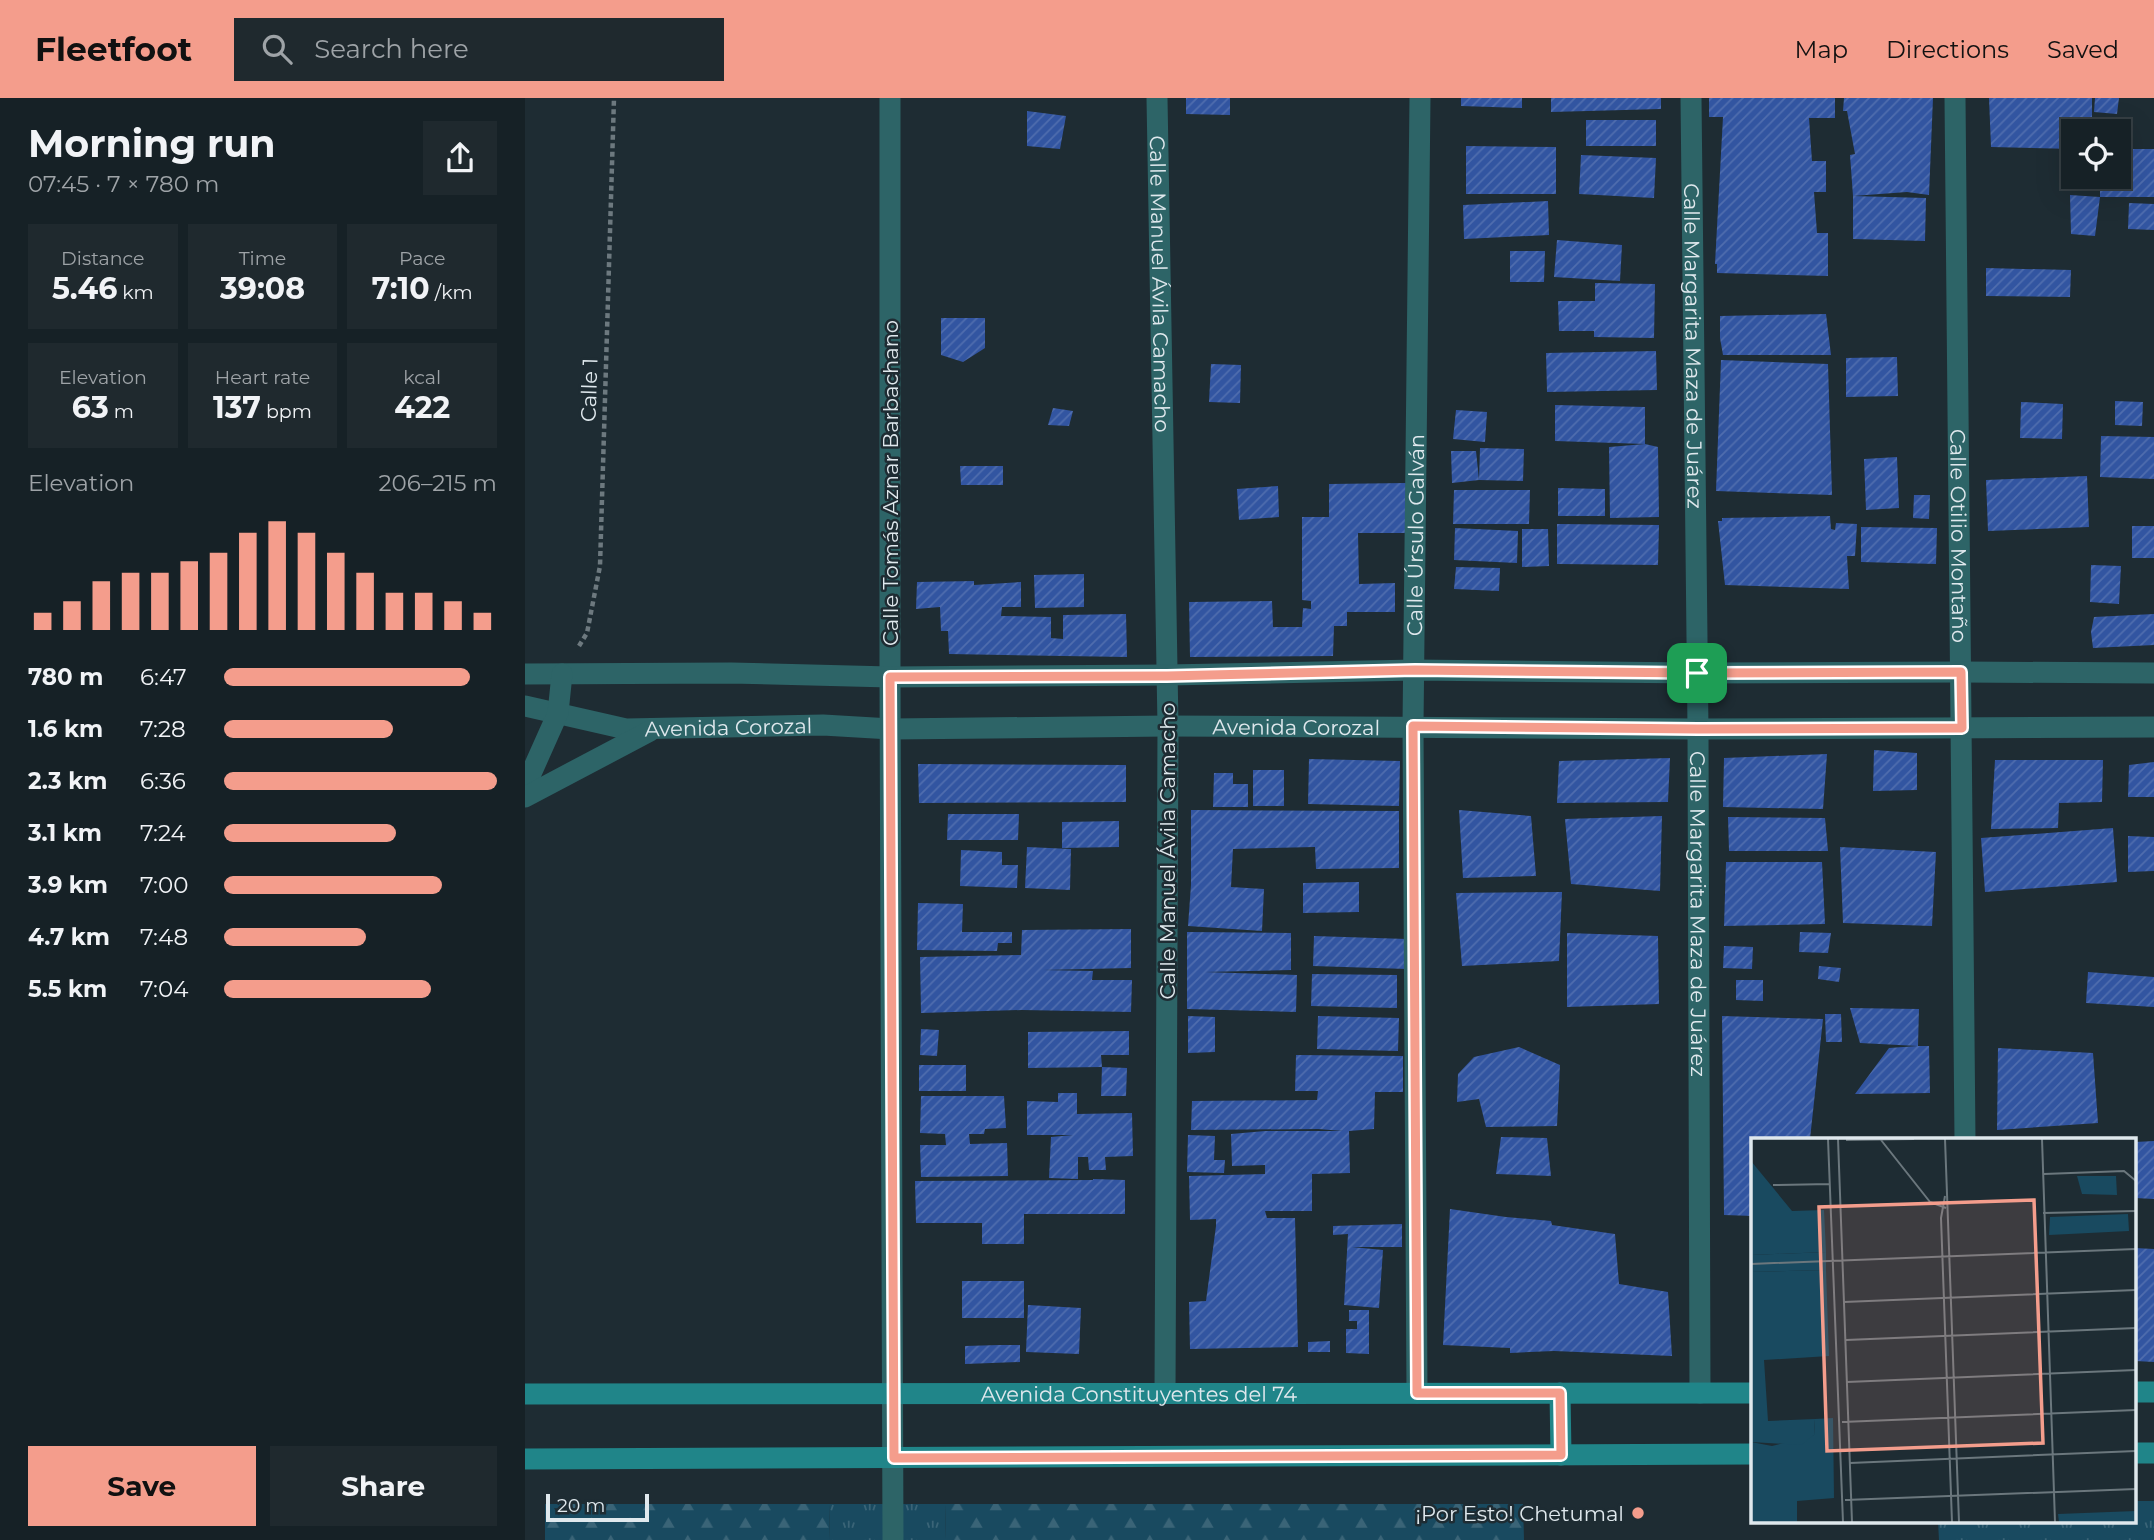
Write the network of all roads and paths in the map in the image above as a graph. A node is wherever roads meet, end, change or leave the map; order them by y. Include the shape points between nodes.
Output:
1 (614, 98) edge
2 (890, 98) edge
3 (1157, 98) edge
4 (1420, 98) edge
5 (1691, 98) edge
6 (1955, 98) edge
7 (1415, 670) junction
8 (1961, 672) junction
9 (1697, 673) junction
10 (2154, 673) edge
11 (525, 674) edge
12 (562, 674) junction
13 (1167, 676) junction
14 (890, 677) junction
15 (525, 706) edge
16 (558, 713) junction
17 (1168, 726) junction
18 (1413, 726) junction
19 (2154, 727) edge
20 (656, 728) junction
21 (1962, 728) junction
22 (891, 729) junction
23 (1698, 729) junction
24 (525, 787) edge
25 (525, 797) edge
26 (1965, 1138) edge
27 (1165, 1393) junction
28 (1417, 1393) junction
29 (1560, 1393) junction
30 (1700, 1393) junction
31 (1751, 1393) edge
32 (525, 1394) edge
33 (894, 1394) junction
34 (1751, 1454) edge
35 (1561, 1455) junction
36 (894, 1458) junction
37 (525, 1459) edge
38 (893, 1540) edge

1 - 12 path, Calle 1 via 600,566 587,633
2 - 14 street, Calle Tomás Aznar Barbachano
3 - 13 street, Calle Manuel Ávila Camacho
4 - 7 street, Calle Úrsulo Galván
5 - 9 street, Calle Margarita Maza de Juárez
6 - 8 street, Calle Otilio Montaño
7 - 9 street
7 - 13 street
7 - 18 street, Calle Úrsulo Galván
8 - 9 street
8 - 10 street
8 - 21 street, Calle Otilio Montaño
9 - 23 street, Calle Margarita Maza de Juárez
11 - 12 street
12 - 14 street
12 - 16 street
13 - 14 street
13 - 17 street, Calle Manuel Ávila Camacho
14 - 22 street, Calle Tomás Aznar Barbachano
15 - 16 street, Avenida Corozal
16 - 20 street, Avenida Corozal via 626,729
16 - 24 street
17 - 18 street, Avenida Corozal
17 - 22 street, Avenida Corozal
17 - 27 street, Calle Manuel Ávila Camacho
18 - 23 street, Avenida Corozal
18 - 28 street, Calle Úrsulo Galván
19 - 21 street, Avenida Corozal
20 - 22 street, Avenida Corozal via 823,725
20 - 25 street
21 - 23 street, Avenida Corozal
21 - 26 street, Calle Otilio Montaño
22 - 33 street, Calle Tomás Aznar Barbachano
23 - 30 street, Calle Margarita Maza de Juárez
27 - 28 main road, Avenida Constituyentes del 74
27 - 33 main road, Avenida Constituyentes del 74
28 - 29 main road, Avenida Constituyentes del 74
29 - 30 main road, Avenida Constituyentes del 74
29 - 35 main road
30 - 31 main road, Avenida Constituyentes del 74
32 - 33 main road, Avenida Constituyentes del 74
33 - 36 street, Calle Tomás Aznar Barbachano
34 - 35 main road
35 - 36 main road
36 - 37 main road
36 - 38 street, Calle Tomás Aznar Barbachano

